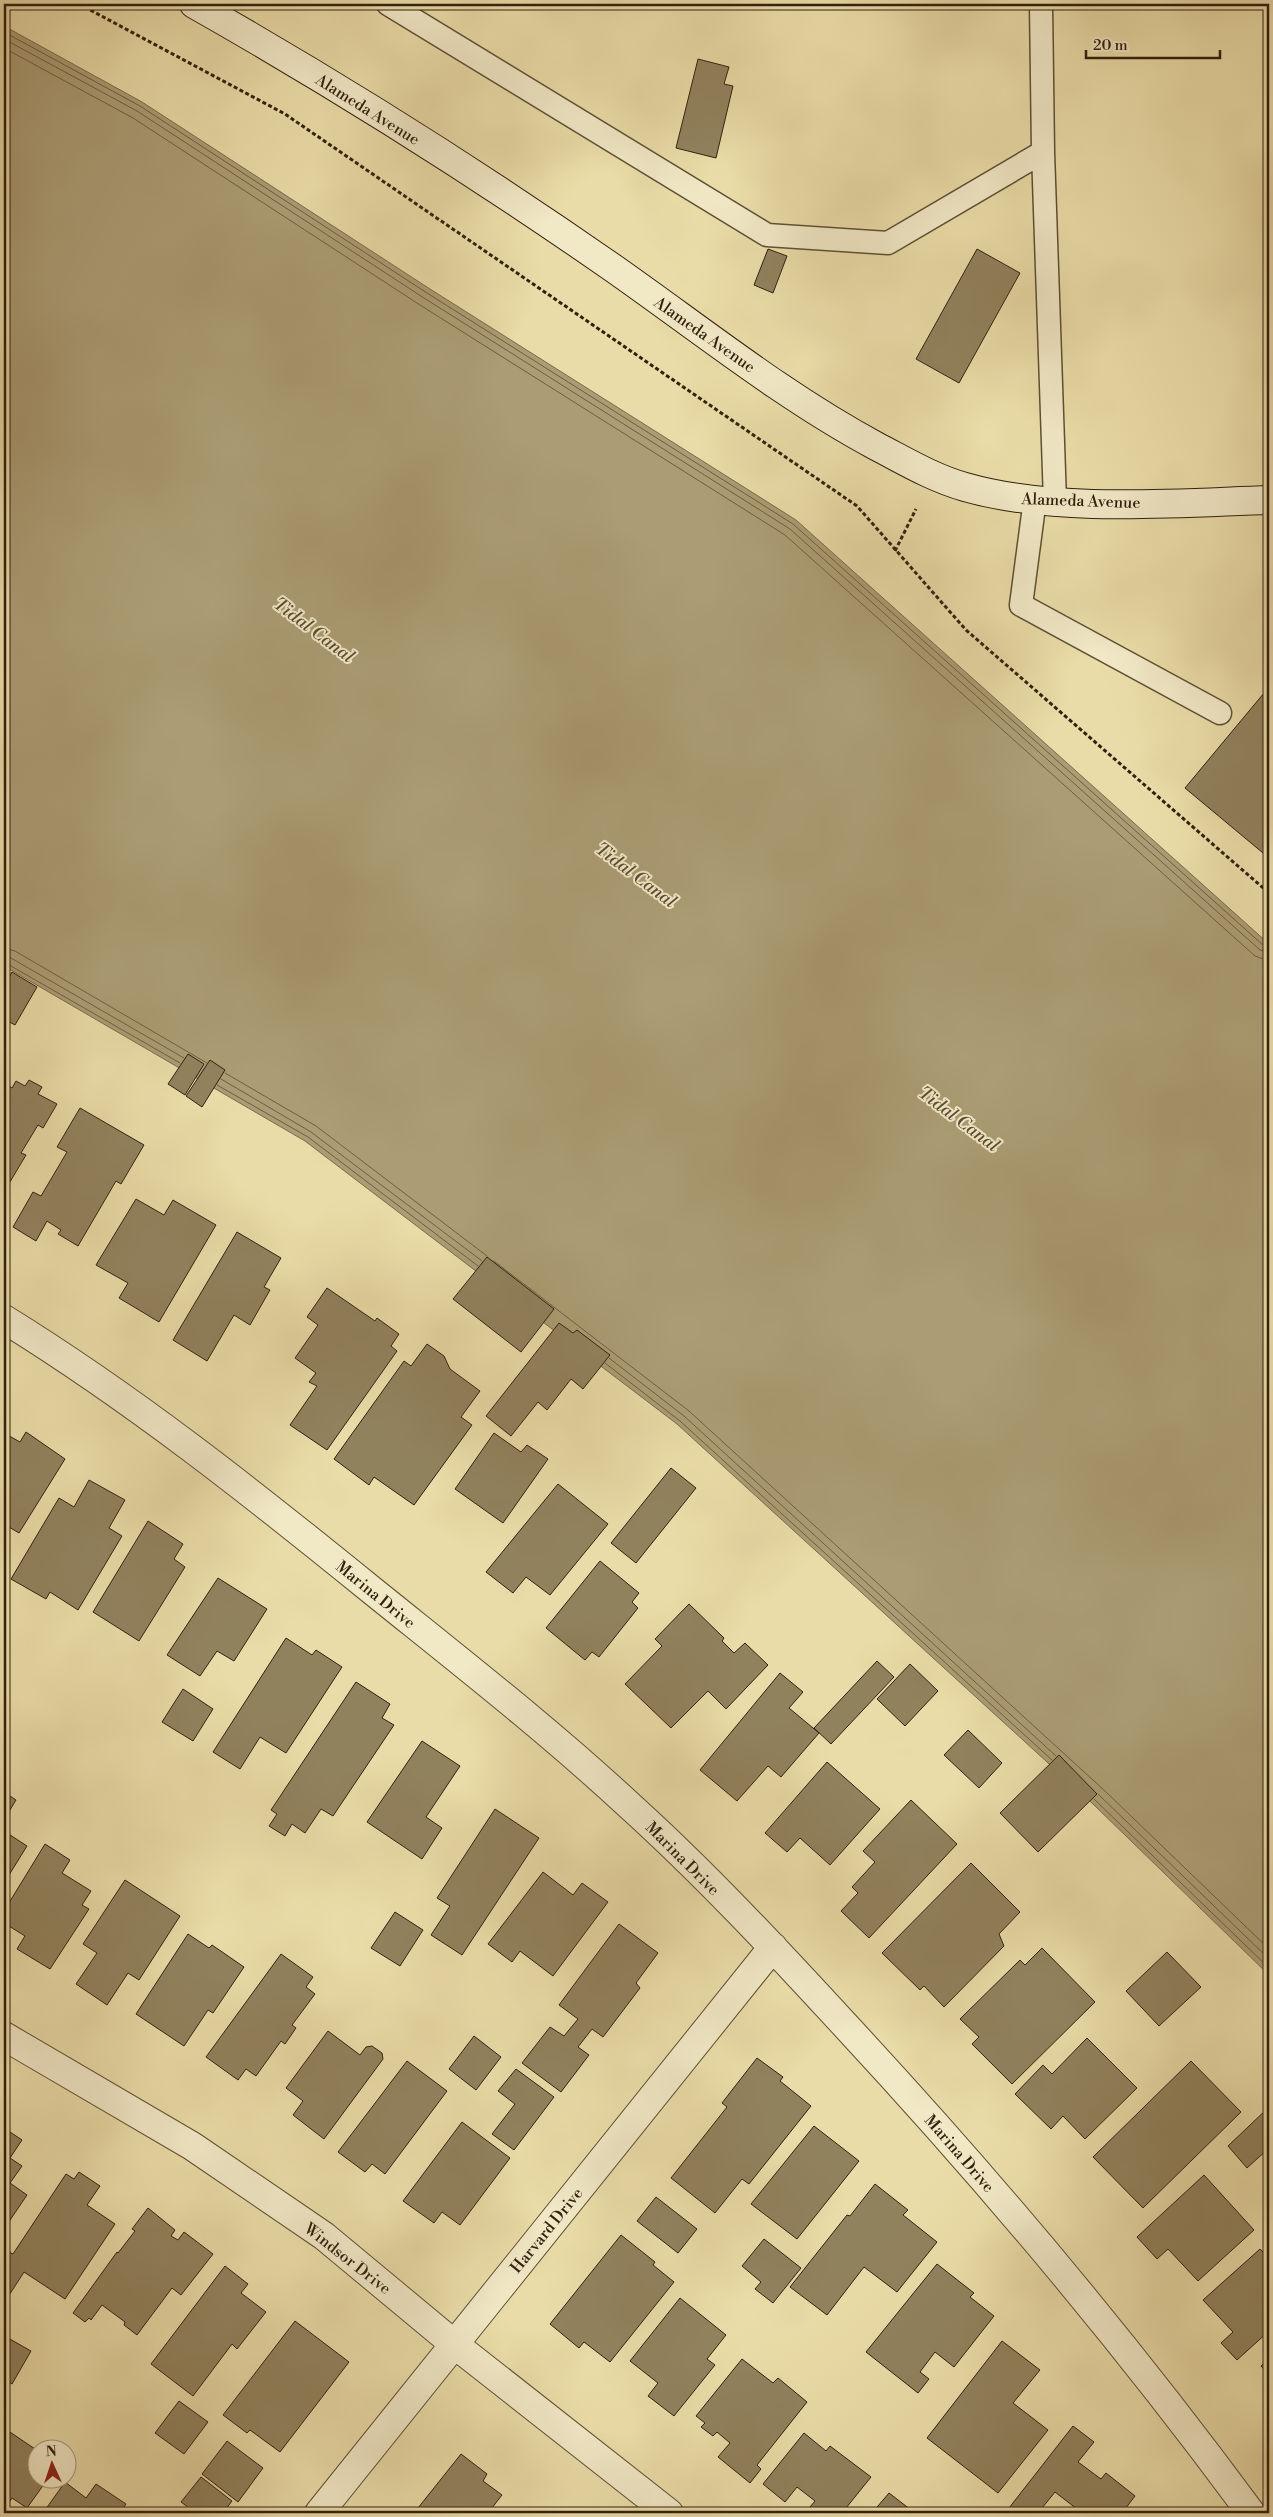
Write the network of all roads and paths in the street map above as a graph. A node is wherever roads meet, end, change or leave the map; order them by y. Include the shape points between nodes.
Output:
1 (79, 4) edge
2 (194, 4) edge
3 (388, 4) edge
4 (1041, 4) edge
5 (1043, 152) junction
6 (927, 474) junction
7 (1045, 500) junction
8 (1269, 500) edge
9 (895, 551) junction
10 (1220, 714) dead end
11 (1269, 893) edge
12 (4, 1319) edge
13 (773, 1947) junction
14 (4, 2036) edge
15 (454, 2344) junction
16 (319, 2513) edge
17 (669, 2513) edge
18 (1251, 2513) edge

1 - 9 path via 293,120 857,506
2 - 6 street, Alameda Avenue via 474,175 828,419
3 - 5 lane via 767,235 888,243
4 - 5 lane
5 - 7 lane
6 - 7 street, Alameda Avenue via 964,487 1009,497
6 - 9 path via 913,520
7 - 8 street, Alameda Avenue via 1115,503
7 - 10 lane via 1022,605
9 - 11 path via 966,630
12 - 13 street, Marina Drive via 172,1434 473,1672 630,1806
13 - 15 street, Harvard Drive
13 - 18 street, Marina Drive via 910,2094 1049,2256 1185,2424
14 - 15 street, Windsor Drive via 207,2156 324,2236
15 - 16 street, Harvard Drive
15 - 17 street, Windsor Drive

